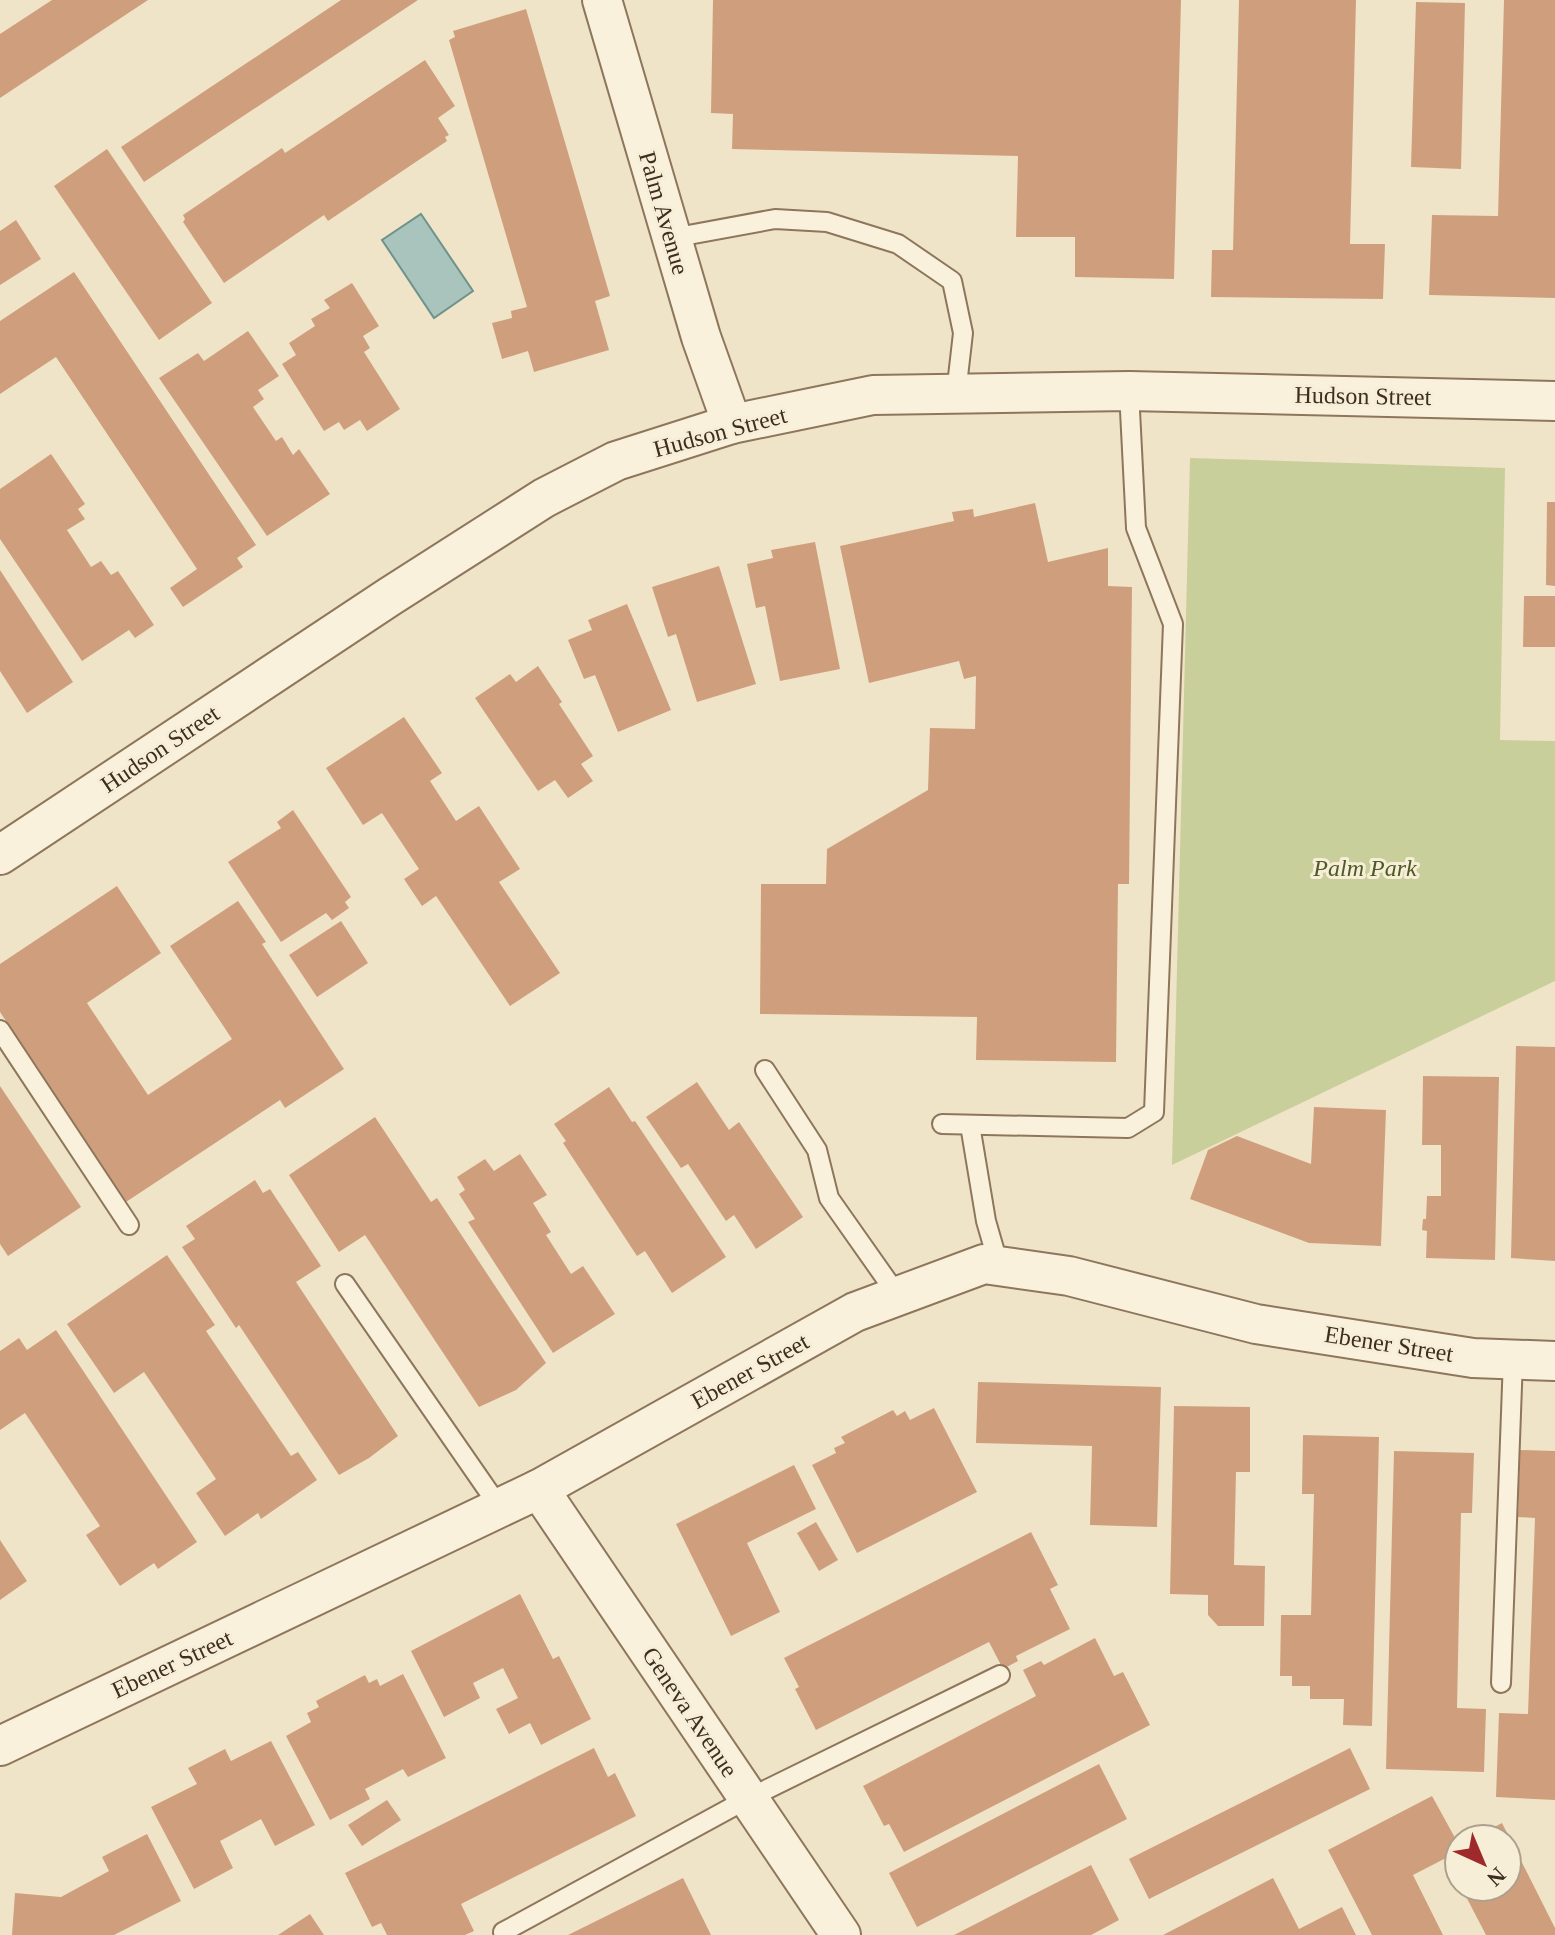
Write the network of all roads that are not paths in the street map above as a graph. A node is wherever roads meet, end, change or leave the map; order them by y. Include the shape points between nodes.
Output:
1 (602, 0) edge
2 (672, 238) junction
3 (1129, 391) junction
4 (956, 394) junction
5 (1555, 401) edge
6 (732, 424) junction
7 (0, 855) edge
8 (0, 1030) edge
9 (765, 1070) dead end
10 (942, 1124) dead end
11 (970, 1125) junction
12 (129, 1225) dead end
13 (999, 1266) junction
14 (345, 1284) dead end
15 (898, 1296) junction
16 (1513, 1359) junction
17 (1555, 1361) edge
18 (539, 1489) junction
19 (500, 1508) junction
20 (1000, 1675) dead end
21 (1501, 1683) dead end
22 (0, 1746) edge
23 (749, 1798) junction
24 (503, 1932) dead end
25 (841, 1935) edge

1 - 2 street, Palm Avenue
2 - 4 lane via 775,219 827,222 898,244 952,281 963,333
2 - 6 street, Palm Avenue
3 - 4 street, Hudson Street
3 - 5 street, Hudson Street
3 - 11 lane via 1136,528 1173,624 1154,1112 1128,1128
4 - 6 street, Hudson Street via 873,395
6 - 7 street, Hudson Street via 616,461 544,498
8 - 12 lane
9 - 15 lane via 817,1150 829,1198
10 - 11 lane
11 - 13 lane
13 - 15 street, Ebener Street via 984,1264
13 - 16 street, Ebener Street via 1069,1276 1256,1324 1473,1358
14 - 19 lane
15 - 18 street, Ebener Street via 855,1312
16 - 17 street, Ebener Street
16 - 21 lane
18 - 19 street, Ebener Street
18 - 23 street, Geneva Avenue
19 - 22 street, Ebener Street
20 - 23 lane
23 - 24 lane
23 - 25 street, Geneva Avenue

